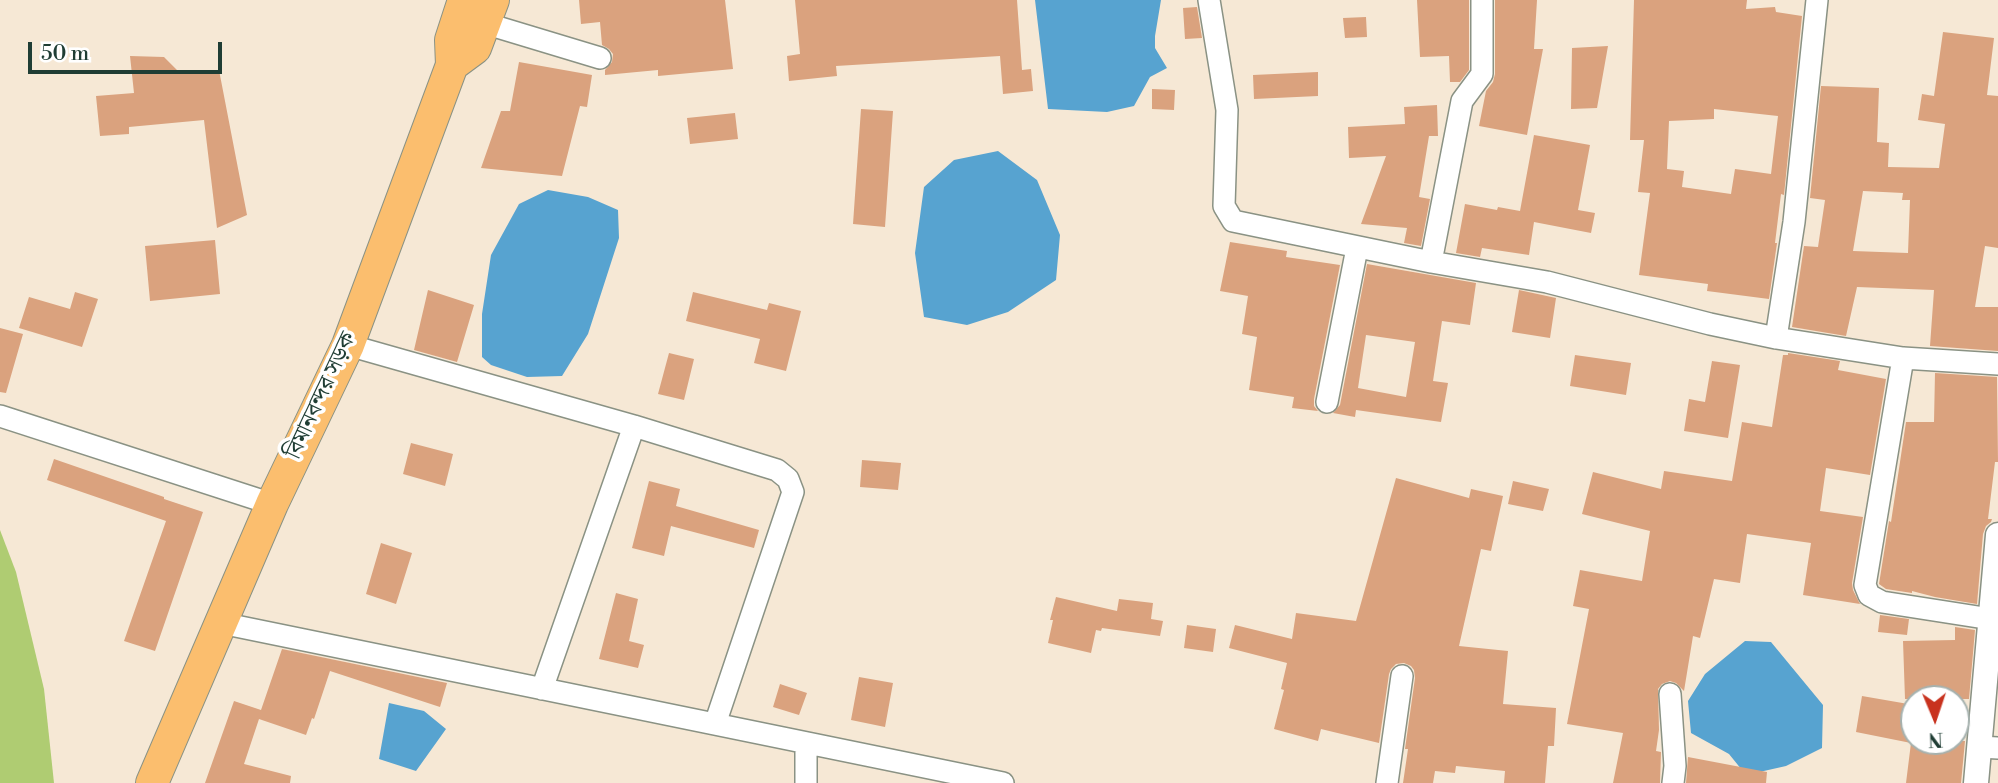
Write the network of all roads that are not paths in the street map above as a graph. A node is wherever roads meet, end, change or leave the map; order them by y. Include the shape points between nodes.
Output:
1 (1209, 0) edge
2 (1482, 0) edge
3 (1817, 0) edge
4 (475, 10) edge
5 (600, 58) dead end
6 (1357, 248) junction
7 (1431, 262) junction
8 (1776, 338) junction
9 (348, 345) junction
10 (1903, 358) junction
11 (1998, 363) edge
12 (1327, 401) dead end
13 (0, 416) edge
14 (634, 426) junction
15 (271, 504) junction
16 (1998, 535) edge
17 (1990, 619) junction
18 (222, 623) junction
19 (1402, 676) dead end
20 (542, 689) junction
21 (1670, 694) dead end
22 (715, 724) junction
23 (806, 743) junction
24 (1989, 747) edge
25 (152, 783) edge
26 (806, 783) edge
27 (1003, 783) edge
28 (1387, 783) edge
29 (1673, 783) edge
30 (1976, 783) edge

1 - 6 street via 1227,110 1224,206 1228,213 1233,221
2 - 7 street via 1482,74 1462,101
3 - 8 street via 1794,222
4 - 5 street
4 - 9 main road, বিমানবন্দর সড়ক via 475,48 452,65
6 - 7 street
6 - 12 street
7 - 8 street via 1547,282
8 - 10 street
9 - 14 street
9 - 15 main road, বিমানবন্দর সড়ক
10 - 11 street
10 - 17 street via 1865,585 1870,596 1882,601
13 - 15 street
14 - 20 street
14 - 22 street via 777,470 788,479 793,492
15 - 18 main road, বিমানবন্দর সড়ক
16 - 17 street
17 - 24 street
18 - 20 street
18 - 25 main road, বিমানবন্দর সড়ক
19 - 28 street
20 - 22 street
21 - 29 street
22 - 23 street
23 - 26 street
23 - 27 street
24 - 30 street

